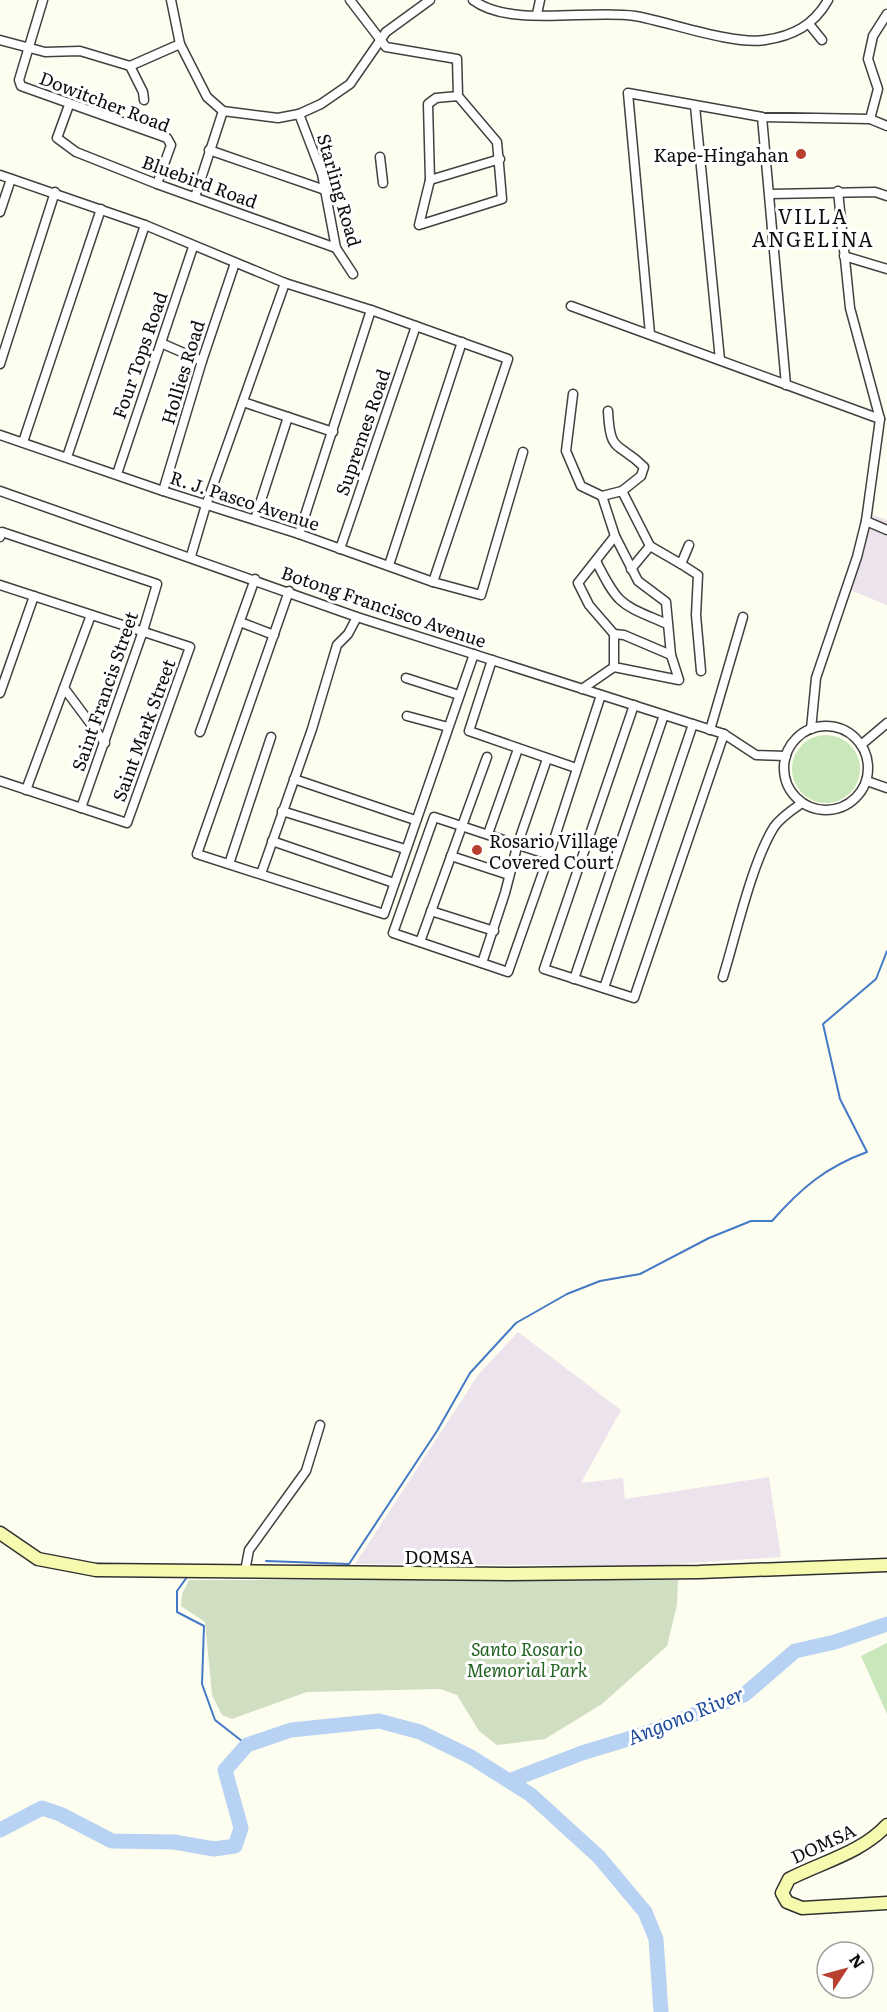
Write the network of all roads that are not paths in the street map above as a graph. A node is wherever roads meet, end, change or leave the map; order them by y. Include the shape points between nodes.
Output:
1 (43, 0) edge
2 (171, 0) edge
3 (350, 0) edge
4 (430, 0) edge
5 (473, 0) edge
6 (540, 0) edge
7 (828, 0) edge
8 (537, 14) junction
9 (887, 14) edge
10 (809, 24) junction
11 (0, 40) edge
12 (822, 40) dead end
13 (379, 41) junction
14 (180, 44) junction
15 (28, 49) junction
16 (130, 66) junction
17 (458, 96) junction
18 (144, 100) dead end
19 (69, 105) junction
20 (695, 106) junction
21 (223, 111) junction
22 (299, 114) junction
23 (762, 117) junction
24 (870, 119) junction
25 (887, 126) edge
26 (209, 150) junction
27 (380, 157) dead end
28 (500, 159) junction
29 (0, 175) edge
30 (11, 179) junction
31 (430, 180) junction
32 (382, 183) dead end
33 (158, 184) junction
34 (325, 190) junction
35 (838, 191) junction
36 (55, 192) junction
37 (770, 194) junction
38 (887, 196) edge
39 (195, 197) junction
40 (101, 209) junction
41 (0, 212) edge
42 (145, 225) junction
43 (193, 247) junction
44 (336, 248) junction
45 (844, 256) junction
46 (235, 263) junction
47 (887, 269) edge
48 (353, 274) dead end
49 (285, 283) junction
50 (571, 306) dead end
51 (370, 310) junction
52 (416, 326) junction
53 (651, 334) junction
54 (161, 342) junction
55 (462, 342) junction
56 (720, 360) junction
57 (202, 361) junction
58 (0, 364) edge
59 (786, 385) junction
60 (573, 394) dead end
61 (243, 402) junction
62 (608, 411) dead end
63 (288, 417) junction
64 (884, 417) edge
65 (333, 432) junction
66 (0, 435) edge
67 (23, 442) junction
68 (524, 452) dead end
69 (66, 457) junction
70 (117, 474) junction
71 (0, 491) edge
72 (163, 491) junction
73 (622, 491) junction
74 (602, 496) junction
75 (206, 505) junction
76 (255, 519) junction
77 (866, 521) junction
78 (887, 530) edge
79 (1, 534) edge
80 (300, 534) junction
81 (615, 536) junction
82 (689, 545) dead end
83 (650, 546) junction
84 (340, 549) junction
85 (191, 556) junction
86 (596, 561) junction
87 (681, 564) junction
88 (389, 566) junction
89 (631, 569) junction
90 (255, 579) junction
91 (433, 582) junction
92 (0, 585) edge
93 (289, 591) junction
94 (34, 596) junction
95 (91, 615) junction
96 (357, 617) junction
97 (743, 617) dead end
98 (240, 622) junction
99 (667, 624) junction
100 (143, 632) junction
101 (614, 634) junction
102 (274, 635) junction
103 (474, 654) junction
104 (671, 655) junction
105 (492, 660) junction
106 (614, 667) junction
107 (701, 671) dead end
108 (406, 678) dead end
109 (64, 688) junction
110 (582, 689) junction
111 (0, 693) edge
112 (459, 695) junction
113 (600, 695) junction
114 (634, 705) junction
115 (664, 715) junction
116 (407, 716) dead end
117 (887, 723) edge
118 (693, 724) junction
119 (448, 727) junction
120 (710, 729) junction
121 (811, 729) junction
122 (200, 732) dead end
123 (724, 734) junction
124 (271, 737) dead end
125 (105, 743) junction
126 (861, 745) junction
127 (518, 749) junction
128 (786, 756) junction
129 (487, 757) dead end
130 (547, 759) junction
131 (576, 768) junction
132 (294, 779) junction
133 (0, 781) edge
134 (867, 781) junction
135 (887, 788) edge
136 (26, 790) junction
137 (802, 803) junction
138 (81, 808) junction
139 (282, 812) junction
140 (415, 820) junction
141 (462, 825) junction
142 (488, 834) junction
143 (272, 841) junction
144 (518, 843) junction
145 (405, 849) junction
146 (549, 855) junction
147 (451, 856) junction
148 (229, 864) junction
149 (261, 874) junction
150 (509, 875) junction
151 (394, 883) junction
152 (431, 911) junction
153 (494, 931) junction
154 (420, 942) junction
155 (482, 963) junction
156 (723, 977) dead end
157 (574, 979) junction
158 (604, 988) junction
159 (320, 1425) dead end
160 (0, 1533) edge
161 (887, 1565) edge
162 (245, 1571) junction
163 (887, 1825) edge
164 (887, 1903) edge

1 - 15 street
2 - 14 street
3 - 13 street
4 - 13 street
5 - 8 street via 496,13
6 - 8 street
7 - 10 street
8 - 10 street via 633,16 754,41 788,36
9 - 24 street via 873,36 868,58 878,89
10 - 12 street
11 - 15 street
13 - 17 street via 386,47 458,59
13 - 22 street via 350,84
14 - 16 street
14 - 21 street via 207,97
15 - 16 street via 80,51
15 - 19 street, Dowitcher Road via 19,80 21,86
16 - 18 street
17 - 28 street via 489,129 497,142
17 - 31 street via 436,98 428,104
19 - 33 street, Bluebird Road via 57,138 76,152
19 - 33 street, Dowitcher Road via 167,138 171,145
20 - 23 street
20 - 53 street via 628,93
20 - 56 street
21 - 22 street via 278,118
21 - 26 street
22 - 34 street, Starling Road
23 - 24 street
23 - 37 street
24 - 25 street
26 - 34 street
26 - 39 street
27 - 32 street
28 - 31 street
28 - 31 street via 502,199 419,225
29 - 30 street
30 - 36 street
30 - 41 street
33 - 39 street, Bluebird Road
34 - 44 street, Starling Road
35 - 37 street
35 - 38 street
35 - 45 street
36 - 40 street
36 - 58 street
37 - 59 street
39 - 44 street, Bluebird Road
40 - 42 street
40 - 67 street
42 - 43 street
42 - 69 street
43 - 46 street
43 - 54 street, Four Tops Road
44 - 48 street, Starling Road
45 - 47 street
45 - 64 street via 850,308
46 - 49 street
46 - 57 street, Hollies Road
49 - 51 street
49 - 61 street
50 - 53 street
51 - 52 street
51 - 65 street
52 - 55 street
52 - 84 street, Supremes Road
53 - 56 street
54 - 57 street
54 - 70 street, Four Tops Road
55 - 88 street
55 - 91 street via 508,359
56 - 59 street
57 - 72 street, Hollies Road
59 - 64 street
60 - 74 street via 566,450 581,486
61 - 63 street
61 - 75 street
62 - 73 street via 609,438 644,467 641,476
63 - 65 street
63 - 76 street
64 - 77 street
65 - 80 street
66 - 67 street, R. J. Pasco Avenue
67 - 69 street, R. J. Pasco Avenue
68 - 91 street, R. J. Pasco Avenue via 481,595
69 - 70 street, R. J. Pasco Avenue
70 - 72 street, R. J. Pasco Avenue
71 - 85 street, Botong Francisco Avenue
72 - 75 street, R. J. Pasco Avenue
73 - 74 street
73 - 83 street
74 - 81 street
75 - 76 street, R. J. Pasco Avenue
75 - 85 street
76 - 80 street, R. J. Pasco Avenue
77 - 78 street
77 - 121 street via 816,678
79 - 100 street, Saint Francis Street via 157,584
80 - 84 street, R. J. Pasco Avenue
81 - 86 street
81 - 89 street
82 - 87 street
83 - 87 street
83 - 89 street
84 - 88 street, R. J. Pasco Avenue
85 - 90 street, Botong Francisco Avenue
86 - 99 street via 612,594 623,605
86 - 101 street via 578,583 589,605
87 - 107 street via 698,575 696,615
88 - 91 street, R. J. Pasco Avenue
89 - 99 street via 638,581 666,602
90 - 93 street, Botong Francisco Avenue
90 - 98 street
92 - 94 street
93 - 96 street, Botong Francisco Avenue
93 - 102 street
94 - 95 street
94 - 111 street
95 - 100 street
95 - 109 street
96 - 103 street, Botong Francisco Avenue
96 - 132 street via 337,645
97 - 120 street
98 - 102 street
98 - 122 street
99 - 104 street
100 - 125 street, Saint Francis Street
100 - 138 street, Saint Mark Street via 190,647 127,823
101 - 104 street via 624,634
101 - 106 street
102 - 148 street via 197,854
103 - 105 street, Botong Francisco Avenue
103 - 112 street
104 - 106 street via 679,680
105 - 110 street, Botong Francisco Avenue
105 - 127 street via 470,731
106 - 110 street
108 - 112 street
109 - 125 street
109 - 136 street
110 - 113 street, Botong Francisco Avenue
112 - 119 street
113 - 114 street, Botong Francisco Avenue
113 - 131 street
114 - 115 street, Botong Francisco Avenue
114 - 157 street via 544,969
115 - 118 street, Botong Francisco Avenue
115 - 157 street
116 - 119 street
117 - 126 street
118 - 120 street, Botong Francisco Avenue
118 - 158 street
119 - 140 street
120 - 123 street, Botong Francisco Avenue
121 - 126 street via 831,726 848,732
121 - 128 street via 794,741
123 - 128 street, Botong Francisco Avenue via 756,755
123 - 158 street via 634,998
124 - 148 street
125 - 138 street, Saint Francis Street
126 - 134 street via 868,762
127 - 130 street
127 - 142 street
128 - 137 street via 788,786
129 - 141 street
130 - 131 street
130 - 144 street
131 - 146 street
132 - 139 street
132 - 140 street
133 - 136 street
134 - 135 street
134 - 137 street via 859,795 842,808 822,811
136 - 138 street
137 - 156 street via 786,814 759,860
139 - 143 street
139 - 145 street
140 - 145 street
141 - 142 street
141 - 147 street
141 - 154 street via 434,817 393,933
142 - 144 street
143 - 149 street
143 - 151 street
144 - 146 street
144 - 150 street
145 - 151 street
146 - 155 street via 508,972
147 - 150 street
147 - 152 street
148 - 149 street
149 - 151 street via 384,914
150 - 153 street
152 - 153 street
152 - 154 street
153 - 155 street
154 - 155 street
157 - 158 street
159 - 162 street via 306,1471 249,1550
160 - 162 main road, DOMSA via 28,1554 67,1566 148,1572
161 - 162 main road, DOMSA via 628,1573
163 - 164 main road, DOMSA via 871,1840 789,1879 782,1893 787,1902 802,1908

